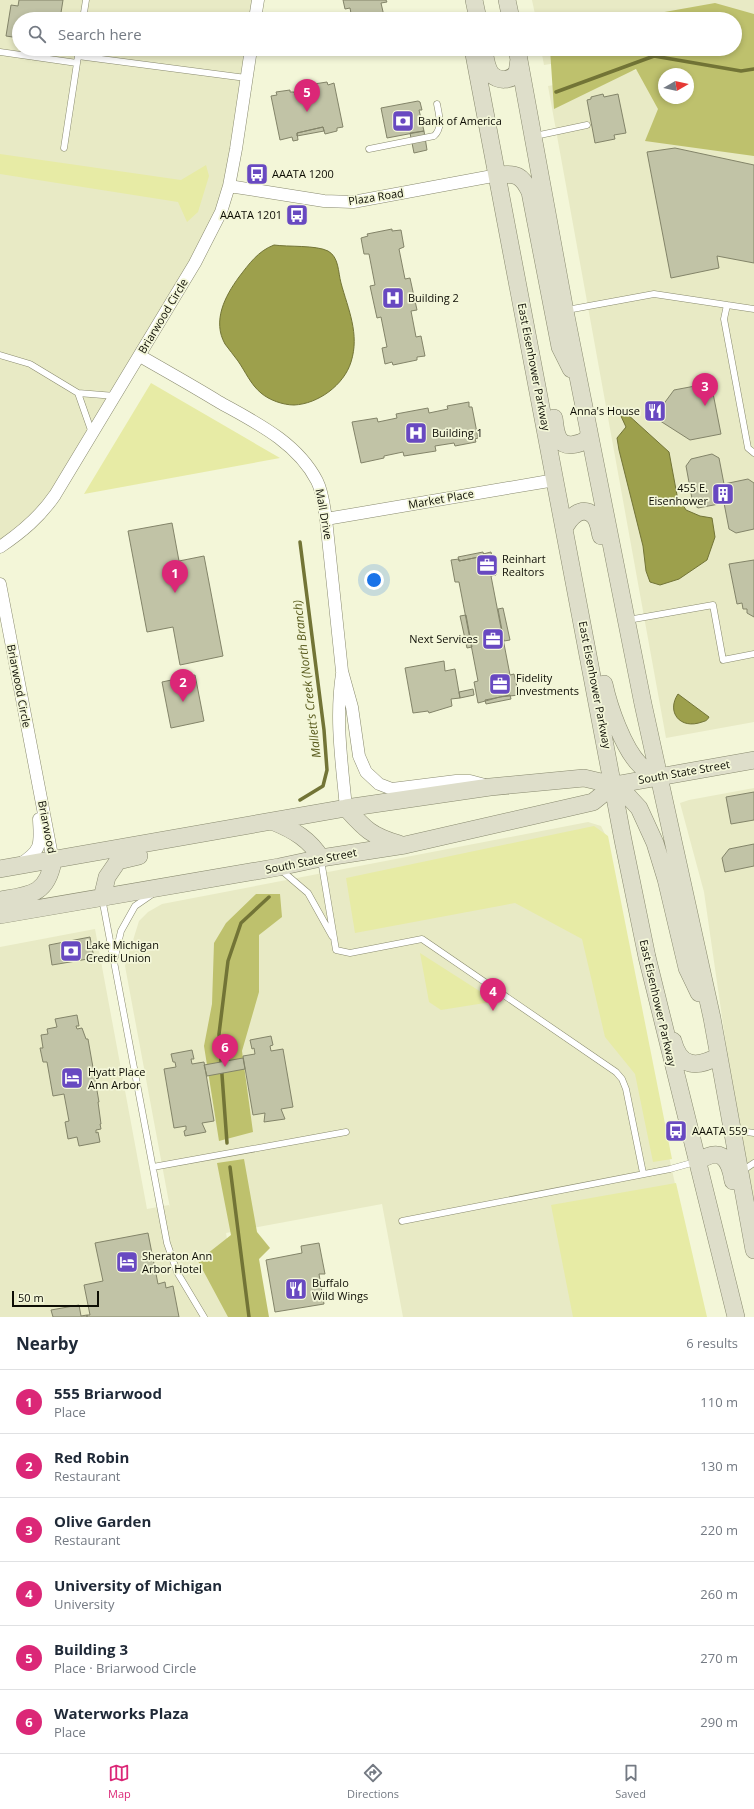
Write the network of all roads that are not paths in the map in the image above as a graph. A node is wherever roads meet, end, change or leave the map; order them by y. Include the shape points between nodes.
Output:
1 (86, 0) edge
2 (258, 0) edge
3 (464, 0) edge
4 (474, 0) edge
5 (84, 12) edge
6 (256, 12) edge
7 (466, 12) edge
8 (477, 12) edge
9 (0, 52) edge
10 (12, 54) edge
11 (28, 56) edge
12 (78, 56) edge
13 (104, 56) edge
14 (250, 56) edge
15 (474, 56) edge
16 (485, 56) edge
17 (518, 56) edge
18 (518, 56) edge
19 (77, 63) junction
20 (246, 78) junction
21 (437, 104) dead end
22 (587, 125) dead end
23 (533, 136) junction
24 (64, 148) dead end
25 (369, 149) dead end
26 (498, 175) junction
27 (229, 186) junction
28 (518, 281) junction
29 (728, 305) junction
30 (754, 309) edge
31 (565, 311) junction
32 (0, 355) edge
33 (140, 356) junction
34 (580, 387) junction
35 (78, 393) junction
36 (115, 396) junction
37 (589, 431) junction
38 (93, 434) junction
39 (754, 452) edge
40 (555, 480) junction
41 (326, 519) junction
42 (564, 529) junction
43 (0, 547) edge
44 (570, 557) junction
45 (0, 584) edge
46 (626, 620) junction
47 (754, 654) edge
48 (342, 671) junction
49 (643, 704) junction
50 (754, 760) edge
51 (658, 777) junction
52 (614, 785) junction
53 (490, 787) junction
54 (39, 788) junction
55 (346, 808) junction
56 (274, 822) junction
57 (221, 831) junction
58 (623, 840) junction
59 (405, 845) junction
60 (321, 858) junction
61 (53, 861) junction
62 (7, 868) edge
63 (279, 868) junction
64 (162, 887) junction
65 (102, 898) junction
66 (0, 900) edge
67 (0, 915) edge
68 (335, 941) junction
69 (114, 960) junction
70 (712, 1018) junction
71 (719, 1056) junction
72 (733, 1130) junction
73 (346, 1132) dead end
74 (754, 1134) edge
75 (697, 1162) junction
76 (153, 1167) junction
77 (747, 1167) edge
78 (642, 1174) junction
79 (402, 1221) dead end
80 (754, 1248) edge
81 (204, 1317) edge
82 (736, 1317) edge

1 - 5 lane
2 - 6 street
3 - 7 main road
4 - 8 main road
9 - 10 lane
11 - 19 lane
12 - 19 lane
13 - 20 lane
14 - 20 street, Briarwood Circle
15 - 26 main road, East Eisenhower Parkway
16 - 17 main road via 491,74 504,80 517,72
18 - 23 main road
19 - 24 lane
20 - 27 street, Briarwood Circle
21 - 25 lane via 440,126 434,136
22 - 23 lane
23 - 31 main road
26 - 27 street, Plaza Road via 353,202 324,201
26 - 28 main road, East Eisenhower Parkway
26 - 34 main road via 515,174 526,184 530,192 560,347
27 - 33 street, Briarwood Circle via 221,212 195,263
28 - 37 main road via 532,310 558,438 564,443 576,444 588,439
28 - 40 main road, East Eisenhower Parkway
29 - 30 lane
29 - 31 lane via 654,294
29 - 39 lane via 724,319 748,448
31 - 34 main road
32 - 35 lane via 30,364
33 - 36 street, Briarwood Circle
33 - 41 street, Mall Drive via 264,427 291,447 306,463 317,481
34 - 37 main road
35 - 36 lane
35 - 38 lane
36 - 38 street, Briarwood Circle
37 - 46 main road
38 - 43 street, Briarwood Circle via 47,506 24,531
40 - 41 street, Market Place
40 - 42 main road, East Eisenhower Parkway
41 - 48 street, Mall Drive
42 - 44 main road, East Eisenhower Parkway
42 - 49 main road via 576,513 586,512 593,515 598,523 627,673
44 - 51 main road via 587,596 605,688 612,710 639,764
44 - 52 main road, East Eisenhower Parkway
45 - 54 street, Briarwood Circle
46 - 47 lane via 713,605 723,660
46 - 49 main road
48 - 53 street, Mall Drive via 352,707 358,756 371,779 392,789 456,781 470,781
48 - 55 street, Mall Drive via 338,696 338,722
49 - 51 main road
50 - 51 main road, South State Street
51 - 52 main road, South State Street
51 - 70 main road
52 - 53 main road, South State Street via 584,778
52 - 58 main road, East Eisenhower Parkway
52 - 59 main road, South State Street via 593,802
52 - 70 main road via 639,808 655,843 687,968
53 - 55 main road, South State Street
54 - 61 street, Briarwood
54 - 62 street, Briarwood via 40,845 33,856
55 - 56 main road, South State Street
55 - 59 main road via 372,834
56 - 57 main road, South State Street
56 - 60 main road via 301,835
57 - 61 main road, South State Street
57 - 65 main road via 181,846 118,861 107,877
58 - 71 main road via 640,890 673,1044 681,1059 690,1064 699,1064
58 - 75 main road, East Eisenhower Parkway via 647,957
59 - 60 main road, South State Street
60 - 63 main road, South State Street
60 - 68 lane
61 - 62 main road, South State Street
61 - 66 main road via 46,884 32,894
63 - 64 main road, South State Street
63 - 68 lane via 308,893
64 - 65 main road, South State Street
64 - 69 lane via 135,906 121,931
65 - 67 main road, South State Street
65 - 69 lane
68 - 78 lane via 336,950 350,953 422,939 616,1072 626,1089
69 - 76 lane
70 - 71 main road
71 - 72 main road
72 - 74 lane
72 - 77 main road
73 - 76 lane
75 - 78 lane
75 - 80 main road via 713,1154 720,1154 729,1163 741,1227
75 - 82 main road, East Eisenhower Parkway
76 - 81 lane via 167,1243 177,1272
77 - 80 main road
78 - 79 lane

